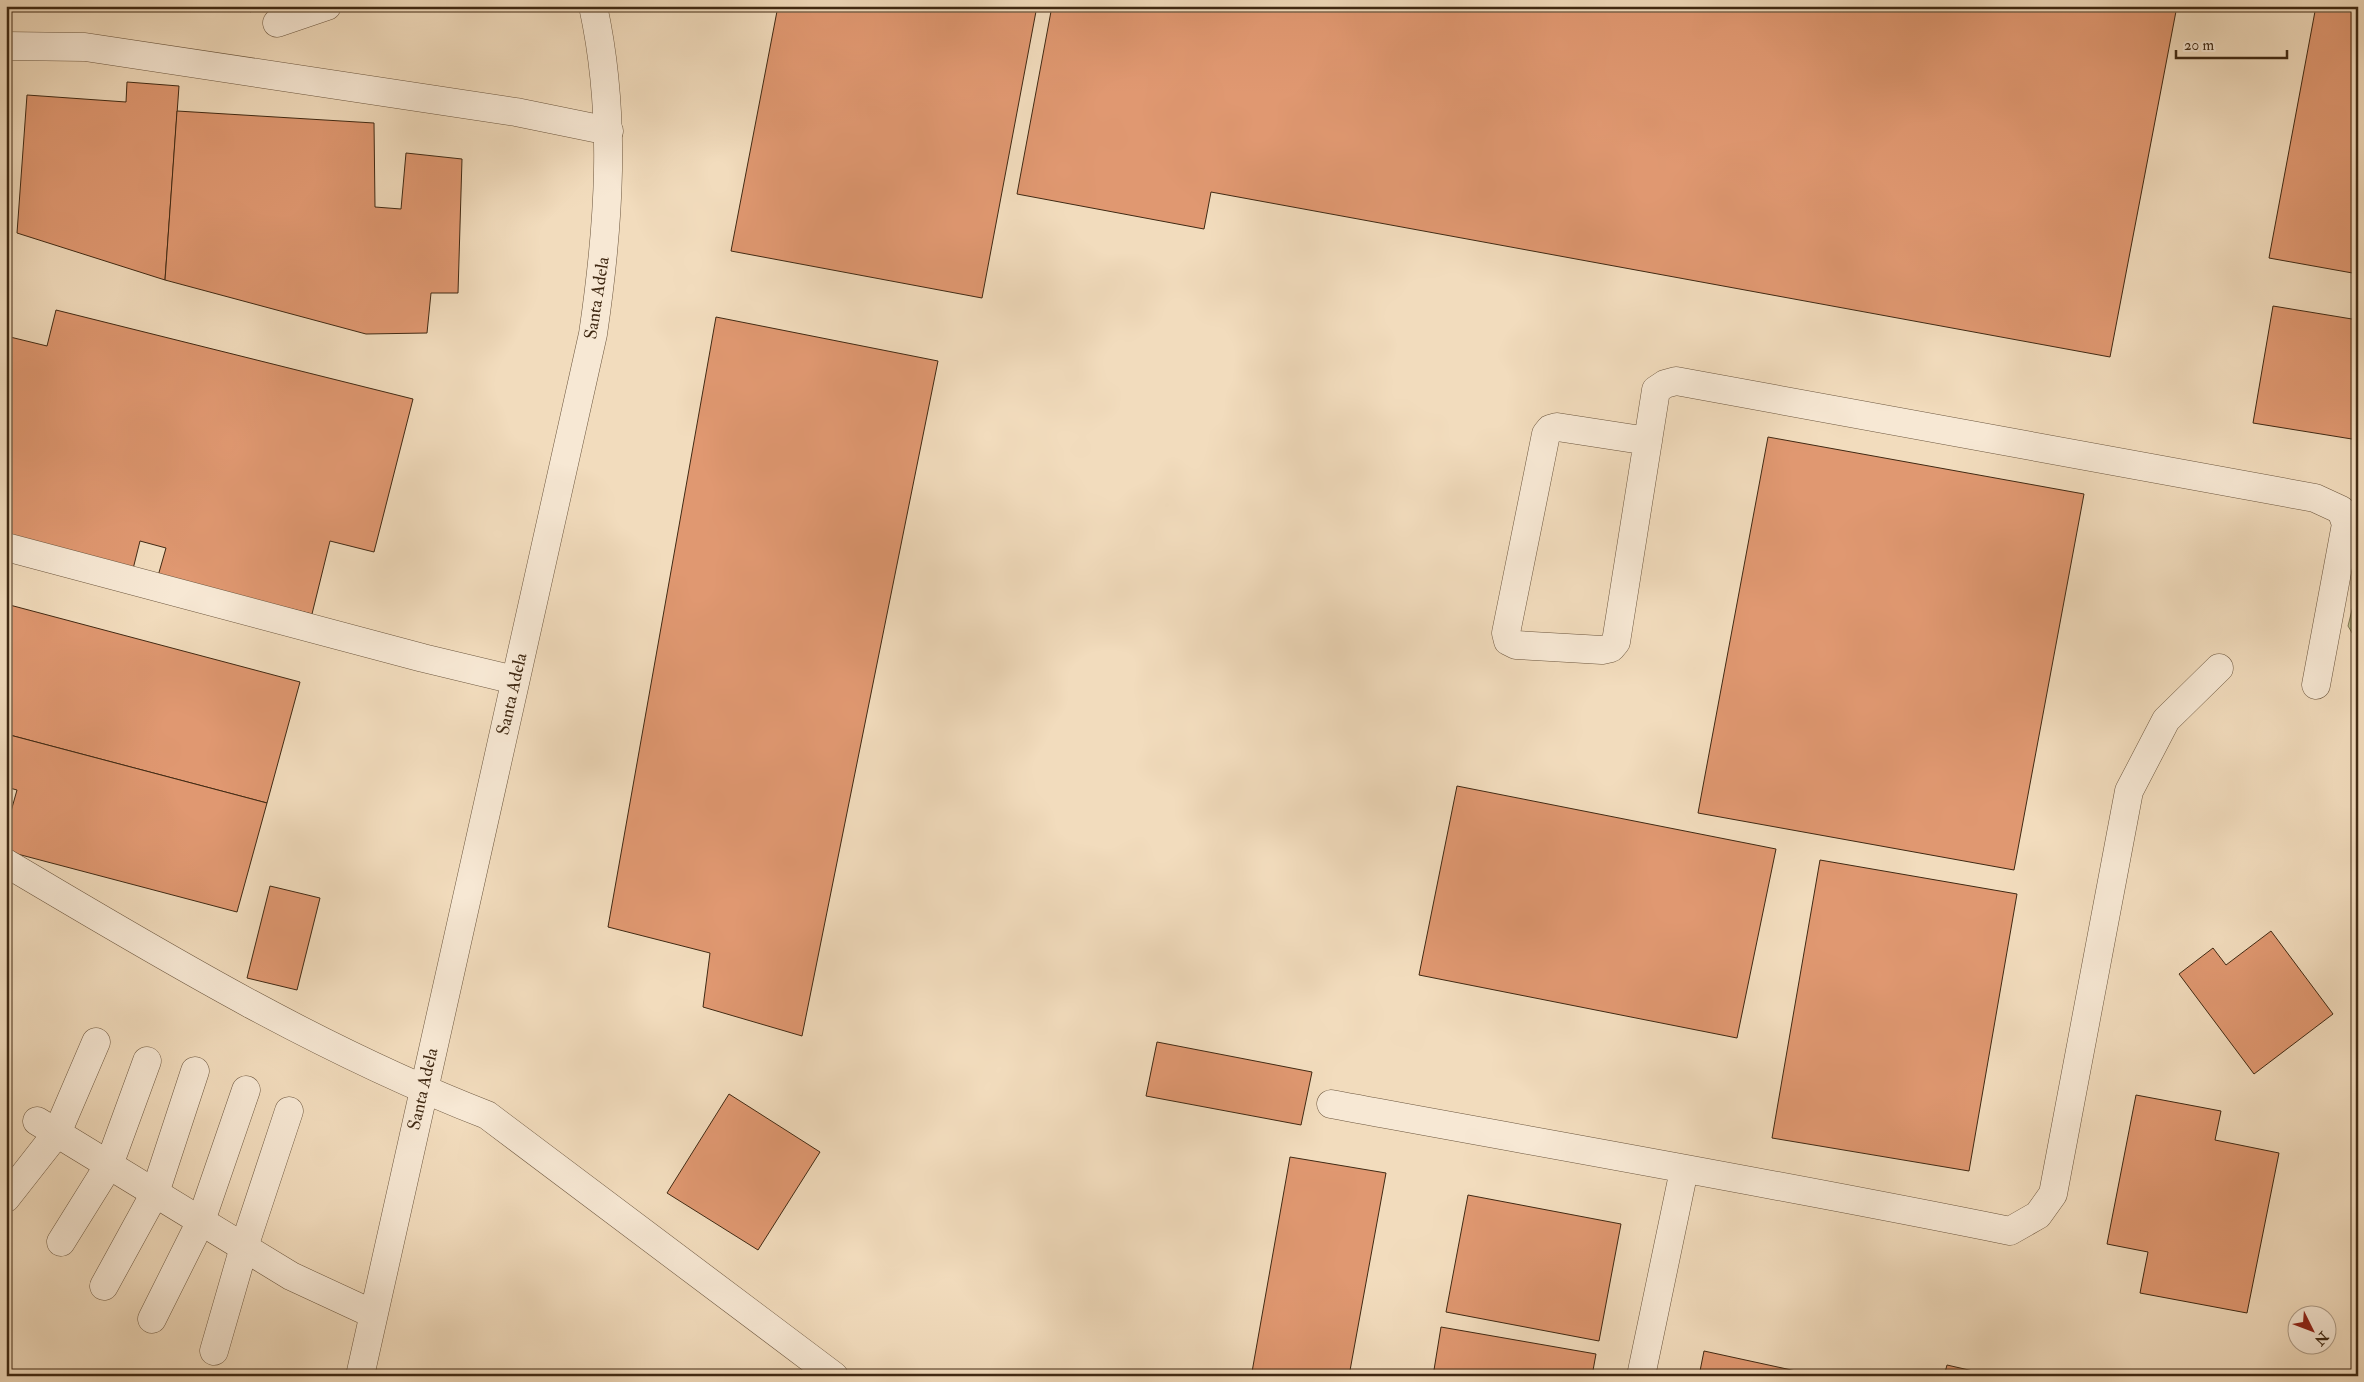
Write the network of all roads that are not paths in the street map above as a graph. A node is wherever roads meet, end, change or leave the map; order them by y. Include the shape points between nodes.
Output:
1 (327, 6) edge
2 (593, 6) edge
3 (277, 23) dead end
4 (6, 46) edge
5 (609, 131) junction
6 (1648, 441) junction
7 (6, 547) edge
8 (2219, 668) dead end
9 (515, 680) junction
10 (2316, 685) dead end
11 (6, 863) edge
12 (96, 1042) dead end
13 (147, 1061) dead end
14 (195, 1071) dead end
15 (246, 1090) dead end
16 (423, 1090) junction
17 (1332, 1104) dead end
18 (289, 1111) dead end
19 (47, 1127) junction
20 (108, 1165) junction
21 (1684, 1170) junction
22 (155, 1193) junction
23 (6, 1198) edge
24 (201, 1221) junction
25 (61, 1242) dead end
26 (244, 1247) junction
27 (104, 1286) dead end
28 (373, 1314) junction
29 (152, 1319) dead end
30 (214, 1351) dead end
31 (360, 1376) edge
32 (834, 1376) edge
33 (1641, 1376) edge

1 - 3 street
2 - 5 street, Santa Adela via 604,72
4 - 5 street via 95,48 516,112
5 - 9 street, Santa Adela via 604,258 593,334
6 - 6 street via 1616,642 1611,648 1602,650 1516,645 1508,641 1506,633 1546,434 1557,427
6 - 10 street via 1656,390 1676,381 2315,498 2341,510 2346,524
7 - 9 street
8 - 21 street via 2166,720 2128,791 2053,1194 2038,1215 2010,1231 1821,1192
9 - 16 street, Santa Adela
11 - 16 street via 154,951
12 - 19 street
13 - 20 street
14 - 22 street
15 - 24 street
16 - 28 street, Santa Adela
16 - 32 street via 487,1115
17 - 21 street
18 - 26 street
19 - 20 street
19 - 23 street
20 - 22 street
20 - 25 street
21 - 33 street
22 - 24 street
22 - 27 street
24 - 26 street
24 - 29 street
26 - 28 street via 291,1276
26 - 30 street
28 - 31 street, Santa Adela

